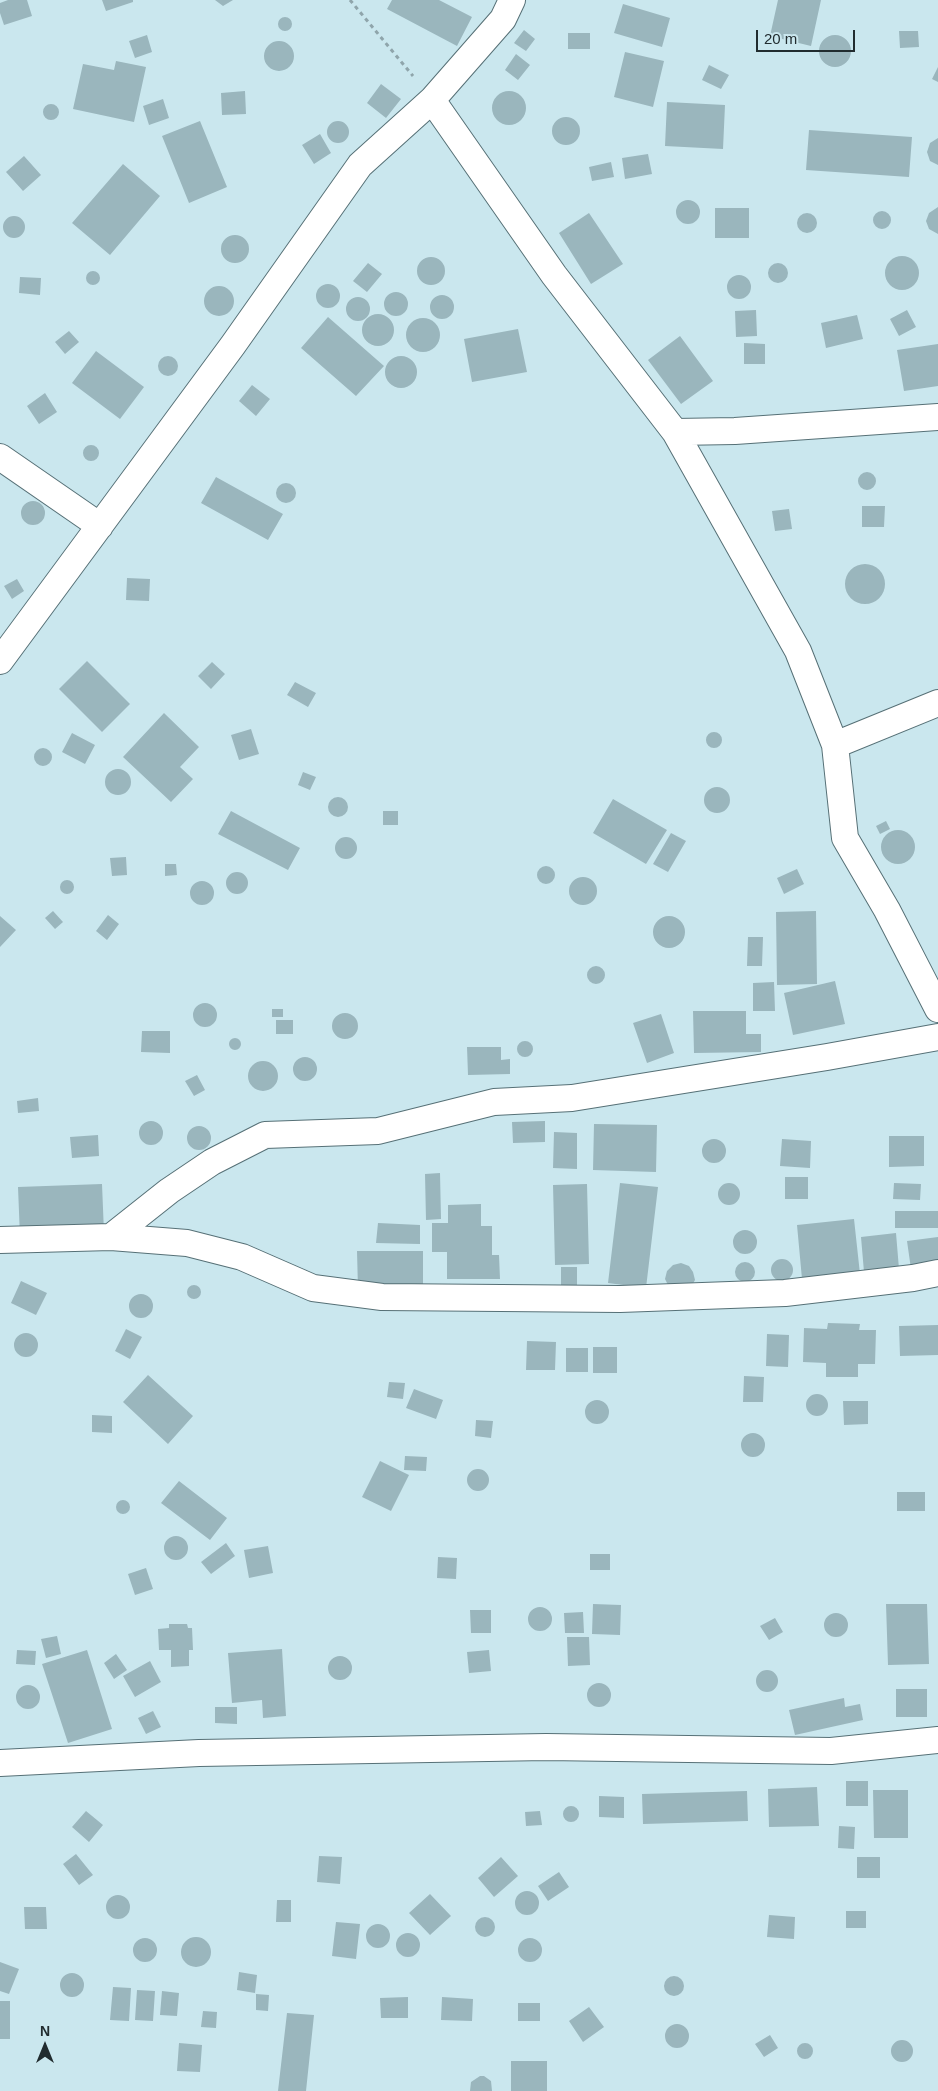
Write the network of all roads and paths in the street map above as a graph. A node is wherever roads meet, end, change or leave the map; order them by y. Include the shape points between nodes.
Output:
1 (350, 0) edge
2 (512, 0) edge
3 (432, 100) junction
4 (938, 417) edge
5 (675, 432) junction
6 (0, 457) edge
7 (100, 526) junction
8 (0, 661) edge
9 (938, 703) edge
10 (835, 745) junction
11 (938, 1009) edge
12 (938, 1037) edge
13 (111, 1237) junction
14 (0, 1240) edge
15 (938, 1273) edge
16 (938, 1740) edge
17 (0, 1763) edge

1 - 3 path
2 - 3 street via 503,19
3 - 5 street via 554,275
3 - 7 street via 360,165
4 - 5 street
5 - 10 street via 798,651
6 - 7 street
7 - 8 street
9 - 10 street
10 - 11 street via 845,838
12 - 13 street via 572,1098 494,1102 378,1131 265,1135 212,1162
13 - 14 street
13 - 15 street via 187,1242 242,1257 313,1288 382,1297 620,1299 785,1293
16 - 17 street via 831,1751 536,1747 199,1753

